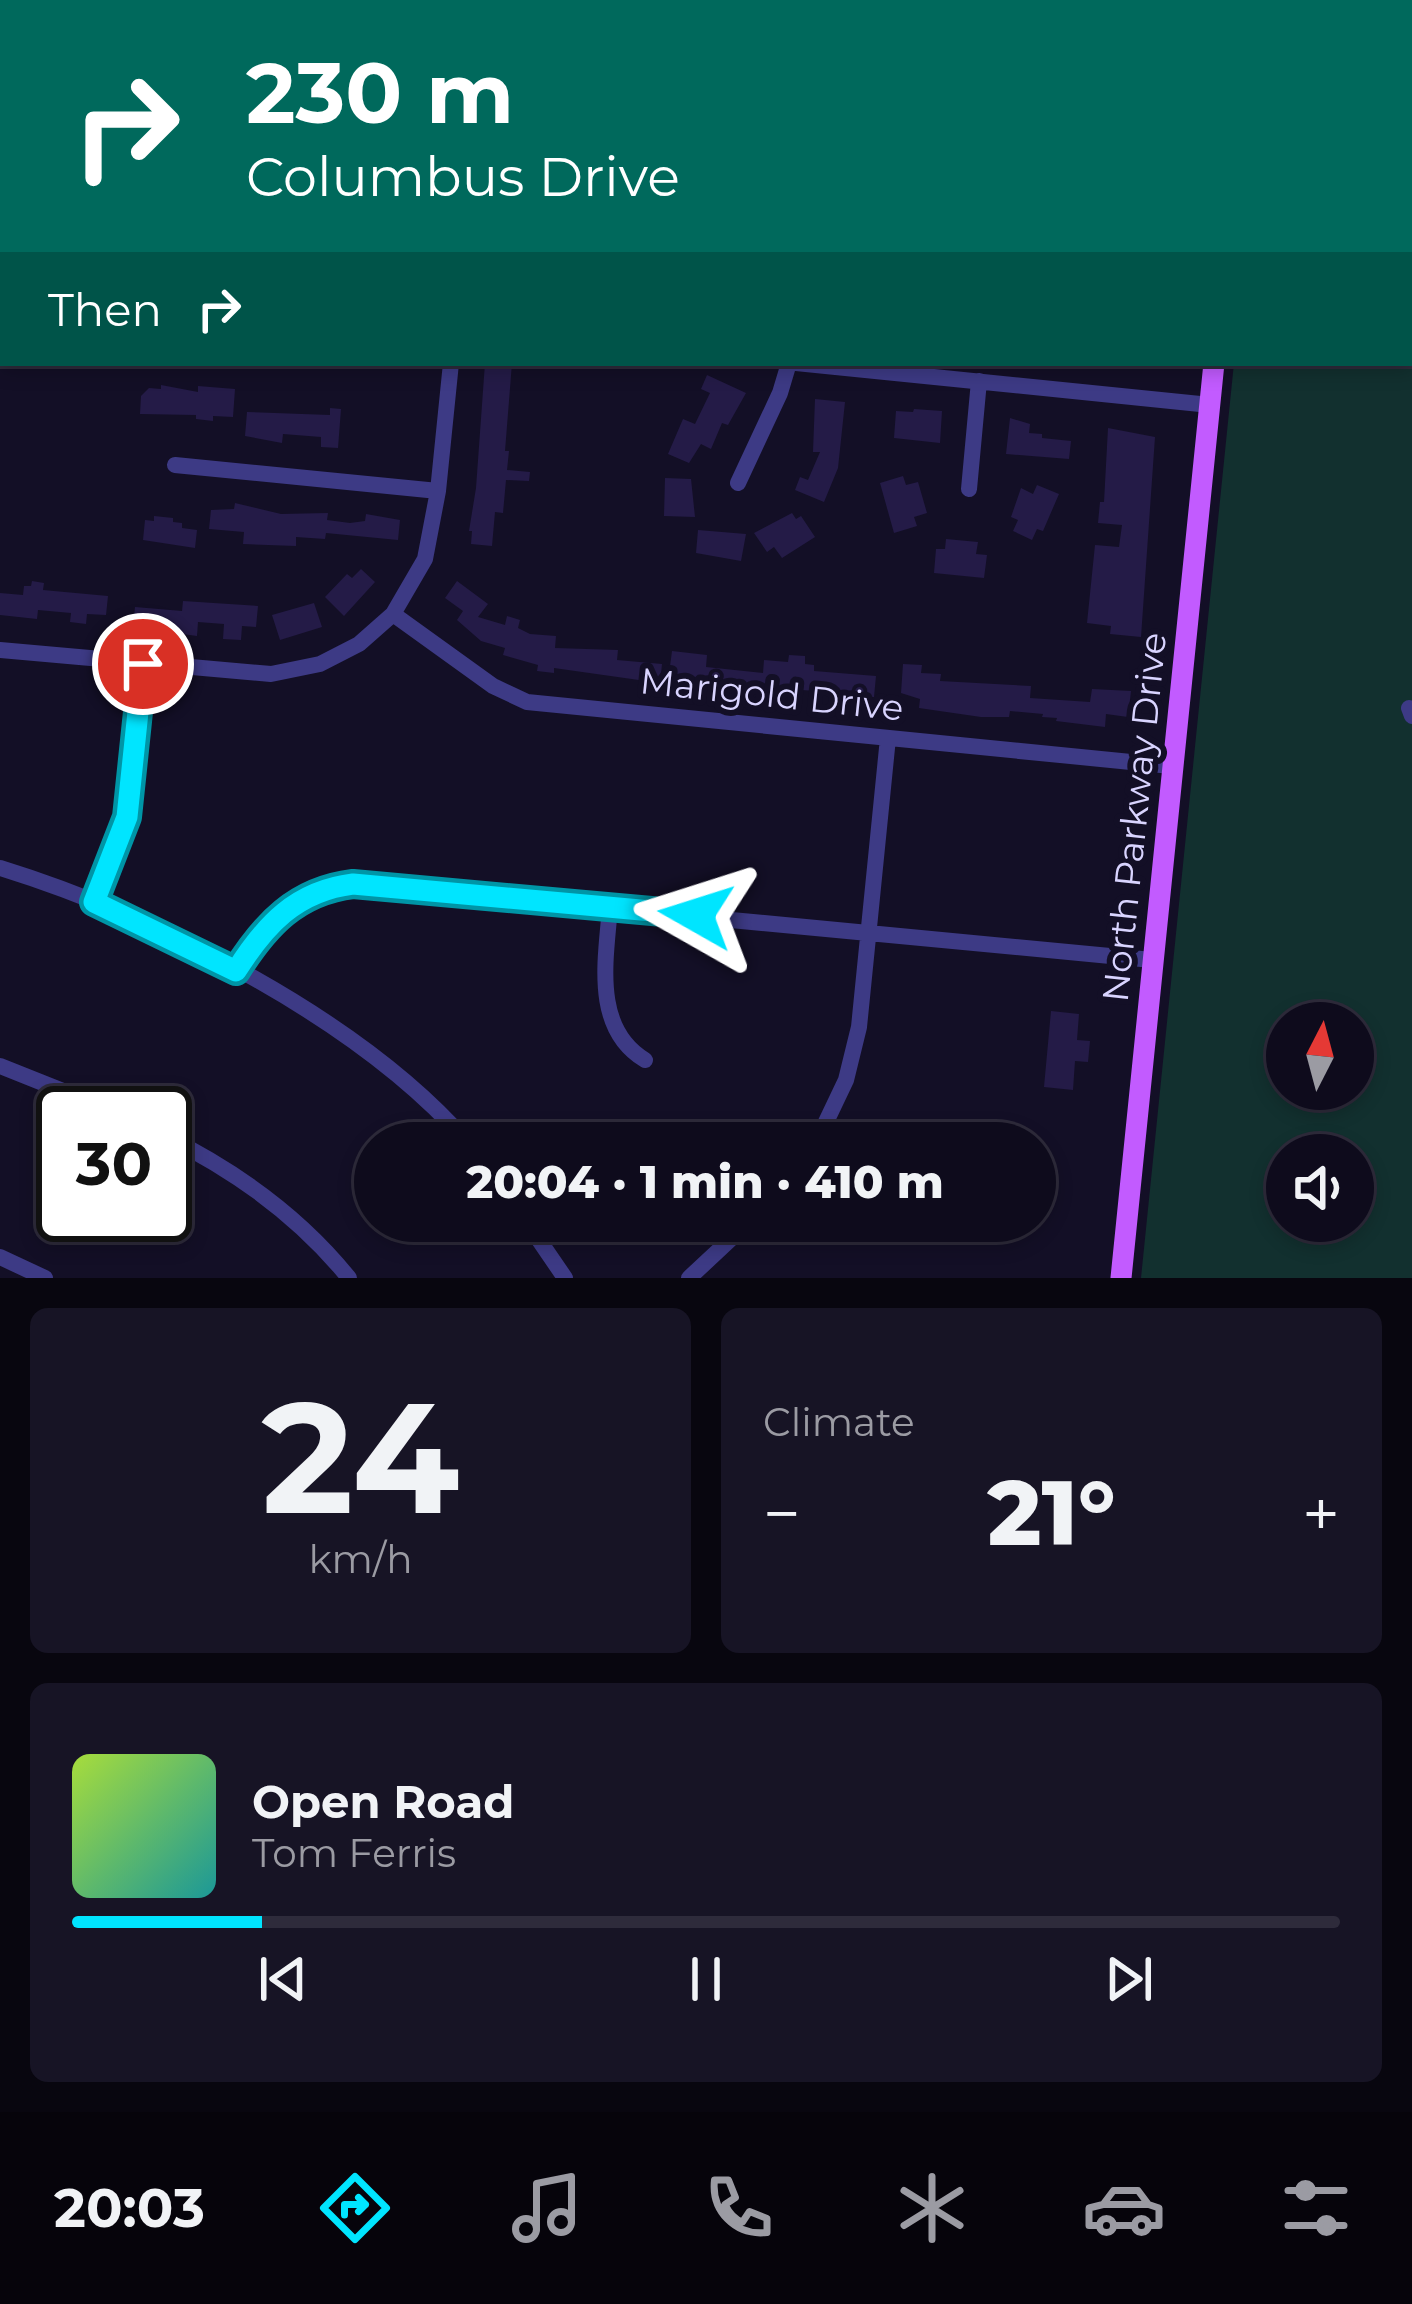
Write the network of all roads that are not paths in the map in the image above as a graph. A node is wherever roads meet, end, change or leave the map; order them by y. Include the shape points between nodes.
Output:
1 (451, 366) edge
2 (791, 366) edge
3 (823, 366) edge
4 (1214, 366) edge
5 (979, 381) junction
6 (1210, 405) junction
7 (175, 465) dead end
8 (738, 482) dead end
9 (969, 490) dead end
10 (438, 491) junction
11 (393, 614) junction
12 (0, 650) edge
13 (143, 664) junction
14 (888, 738) junction
15 (1172, 766) junction
16 (0, 868) edge
17 (94, 902) junction
18 (610, 907) junction
19 (868, 932) junction
20 (1152, 960) junction
21 (236, 971) junction
22 (645, 1060) dead end
23 (0, 1066) edge
24 (50, 1086) edge
25 (447, 1122) edge
26 (826, 1122) edge
27 (192, 1150) edge
28 (540, 1242) edge
29 (727, 1242) edge
30 (0, 1257) edge
31 (45, 1278) edge
32 (349, 1278) edge
33 (565, 1278) edge
34 (688, 1278) edge
35 (1121, 1278) edge

1 - 10 street
2 - 8 street
3 - 5 street
4 - 6 main road, North Parkway Drive
5 - 6 street
5 - 9 street
6 - 15 main road, North Parkway Drive
7 - 10 street
10 - 11 street via 422,568
11 - 13 street via 347,652 303,670
11 - 14 street, Marigold Drive via 518,699
12 - 13 street
13 - 17 street via 127,817
14 - 15 street, Marigold Drive
14 - 19 street
15 - 20 main road, North Parkway Drive
16 - 17 street
17 - 21 street
18 - 19 street
18 - 21 street via 339,886 285,909
18 - 22 street via 610,1012 625,1045
19 - 20 street
19 - 26 street via 854,1048
20 - 35 main road, North Parkway Drive
21 - 25 street via 350,1039
23 - 24 street
27 - 32 street via 267,1197
28 - 33 street
29 - 34 street
30 - 31 street

